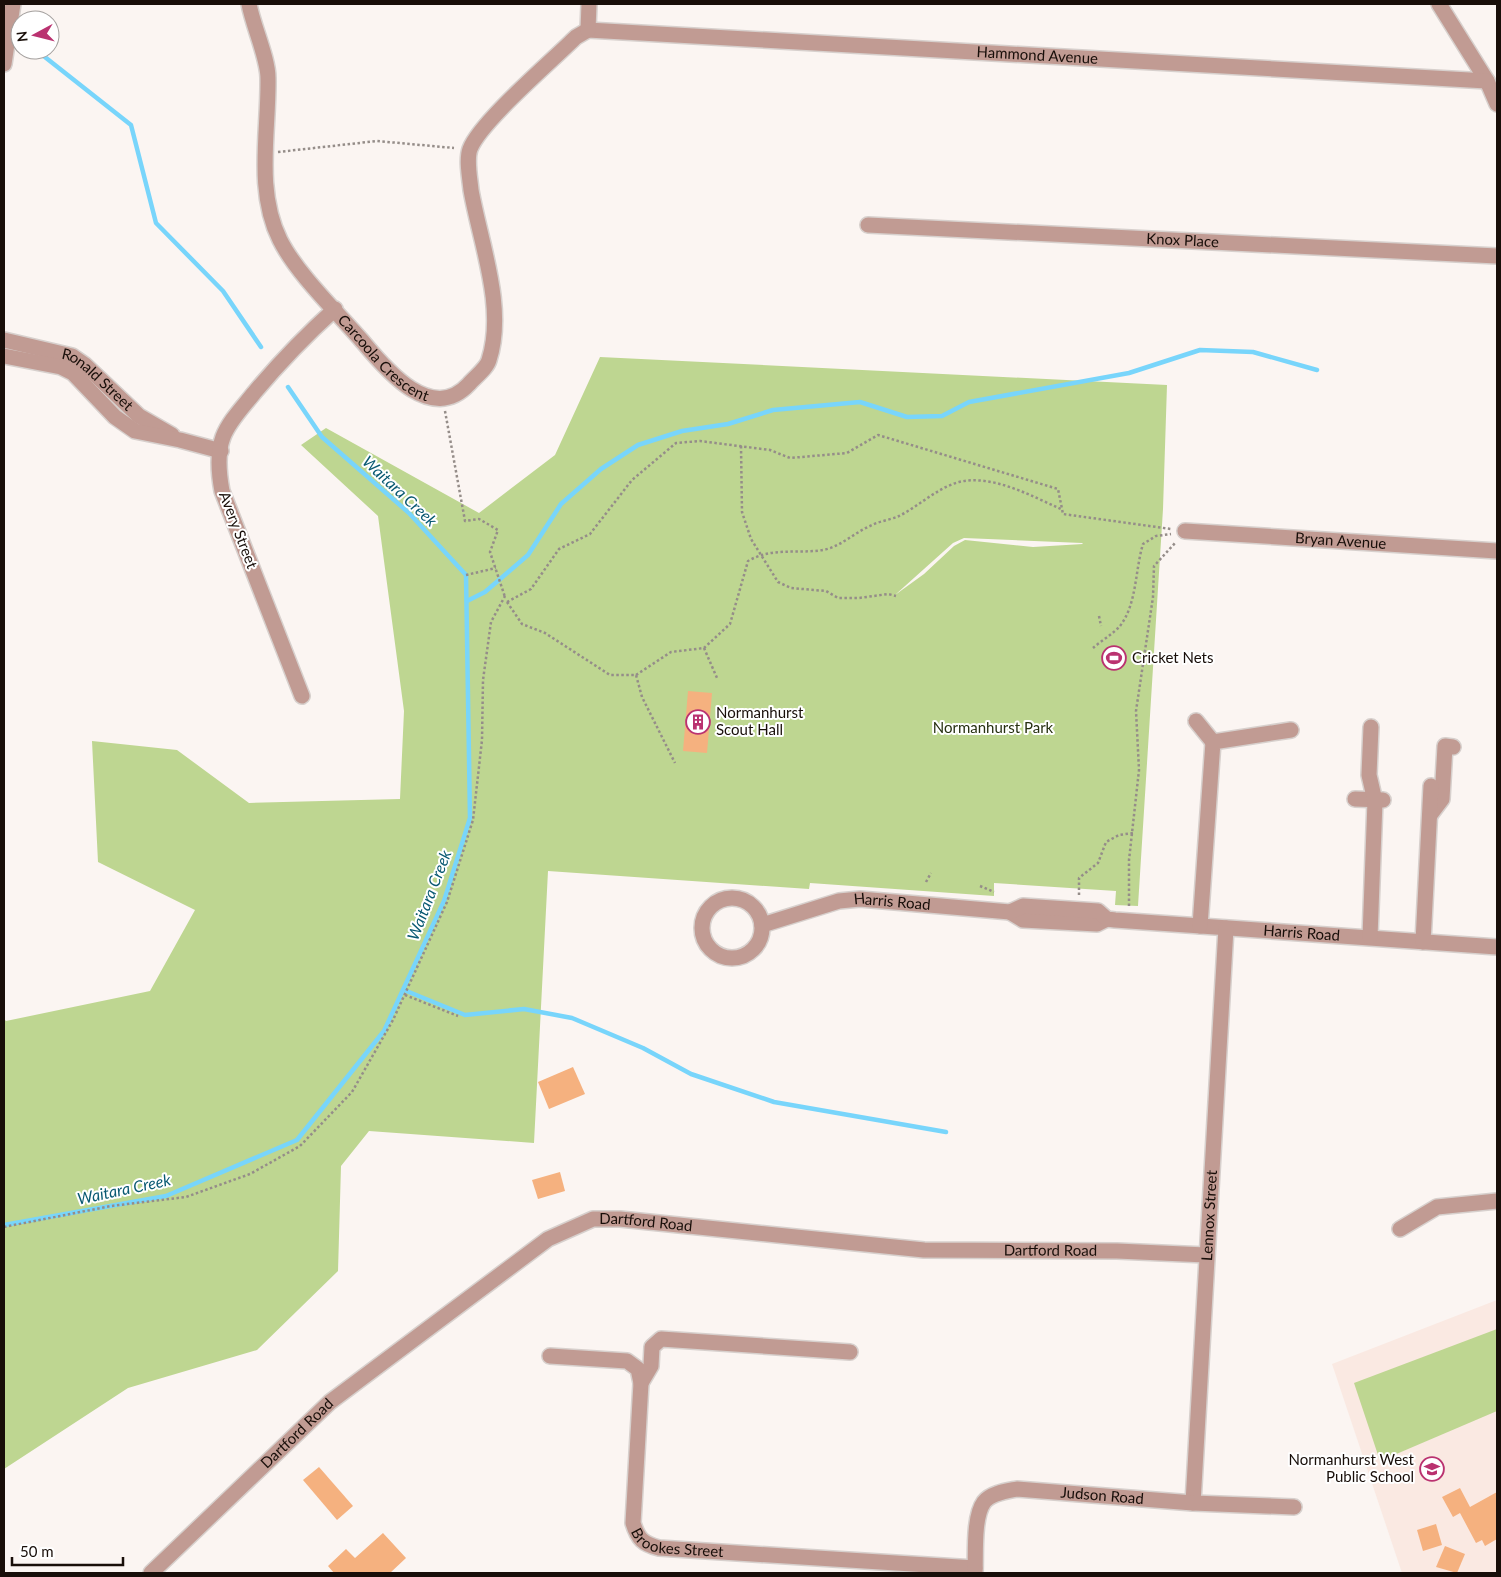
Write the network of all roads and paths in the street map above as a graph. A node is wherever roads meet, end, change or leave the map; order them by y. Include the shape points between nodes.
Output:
1 (13, 4) edge
2 (249, 4) edge
3 (589, 4) edge
4 (1439, 4) edge
5 (588, 30) junction
6 (4, 64) edge
7 (1487, 81) junction
8 (1497, 104) edge
9 (438, 147) dead end
10 (264, 153) junction
11 (868, 225) dead end
12 (1497, 256) edge
13 (335, 309) junction
14 (4, 340) edge
15 (4, 356) edge
16 (445, 410) dead end
17 (180, 440) junction
18 (741, 446) junction
19 (221, 451) junction
20 (1062, 509) junction
21 (1185, 531) junction
22 (1497, 551) edge
23 (760, 554) junction
24 (496, 568) junction
25 (466, 575) dead end
26 (505, 596) junction
27 (896, 596) dead end
28 (507, 602) junction
29 (1100, 616) dead end
30 (1101, 626) dead end
31 (704, 648) junction
32 (1093, 648) dead end
33 (636, 675) junction
34 (717, 678) dead end
35 (302, 696) dead end
36 (1196, 721) dead end
37 (1371, 727) dead end
38 (1290, 730) dead end
39 (1213, 742) junction
40 (1453, 747) dead end
41 (675, 763) dead end
42 (1431, 786) dead end
43 (1355, 800) dead end
44 (1380, 800) junction
45 (1430, 815) junction
46 (1133, 833) junction
47 (931, 873) dead end
48 (926, 882) dead end
49 (980, 886) dead end
50 (994, 892) dead end
51 (1081, 911) junction
52 (1010, 912) junction
53 (1107, 919) junction
54 (1128, 921) junction
55 (762, 925) junction
56 (1200, 926) junction
57 (1226, 928) junction
58 (1370, 938) junction
59 (1423, 942) junction
60 (1497, 947) edge
61 (405, 994) junction
62 (458, 1016) dead end
63 (1497, 1201) edge
64 (4, 1227) edge
65 (1400, 1229) dead end
66 (1206, 1255) junction
67 (850, 1352) dead end
68 (550, 1356) dead end
69 (641, 1383) junction
70 (1193, 1503) junction
71 (1294, 1507) dead end
72 (975, 1571) edge
73 (151, 1573) edge

1 - 6 street
2 - 10 street, Carcoola Crescent via 268,76
3 - 5 street
4 - 7 street
5 - 7 street, Hammond Avenue
5 - 13 street, Carcoola Crescent via 576,37 496,115 470,150 470,178 489,269 495,326 489,362 462,392 440,399 410,390 380,363
7 - 8 street
9 - 10 path via 377,141
10 - 13 street, Carcoola Crescent via 269,209 280,240
11 - 12 street, Knox Place
13 - 19 street, Avery Street via 291,350 248,400 227,427
14 - 17 street, Ronald Street via 72,356 85,364 139,416
15 - 17 street, Ronald Street via 61,367 73,373 115,417 135,431
16 - 24 path via 465,521 479,519 498,530 490,552
17 - 19 street, Ronald Street
18 - 20 path via 770,450 790,458 847,453 878,435 1058,489
18 - 23 path via 742,512
18 - 28 path via 700,441 676,443 632,480 590,534 559,549 531,589
19 - 35 street, Avery Street via 222,491
20 - 21 path via 1063,514
20 - 23 path via 1000,485 959,482 899,516 871,525 823,550
21 - 22 street, Bryan Avenue
21 - 32 path via 1156,536 1143,544 1131,601 1120,626
21 - 46 path via 1154,566 1153,597 1136,711 1139,770
23 - 27 path via 778,582 791,588 826,591 838,598
23 - 31 path via 748,561 730,624
24 - 25 path
24 - 26 path
26 - 28 path
26 - 61 path via 490,622 473,820 447,902
28 - 33 path via 522,624 545,633 610,675
29 - 30 path
31 - 33 path via 671,652
31 - 34 path
33 - 41 path via 642,697
36 - 39 street
37 - 44 street via 1369,775
38 - 39 street
39 - 56 street
40 - 45 street via 1445,746 1442,799
42 - 45 street
43 - 44 street
44 - 58 street
45 - 59 street
46 - 51 path via 1119,835 1106,842 1098,863 1079,878
46 - 54 path
47 - 48 path
49 - 50 path
51 - 52 street, Harris Road via 1023,906
51 - 53 street, Harris Road via 1098,912
52 - 53 street, Harris Road via 1023,920 1097,924
52 - 55 street, Harris Road via 860,899 838,901
53 - 54 street, Harris Road
54 - 56 street, Harris Road
55 - 55 street via 760,941 750,953 735,959 712,952 701,932 708,909 728,898 751,904
56 - 57 street, Harris Road
57 - 58 street, Harris Road
57 - 66 street, Lennox Street
58 - 59 street, Harris Road
59 - 60 street, Harris Road
61 - 62 path
61 - 64 path via 352,1092 300,1146 250,1174 186,1197 111,1206
63 - 65 street via 1437,1207
66 - 70 street, Lennox Street
66 - 73 street, Dartford Road via 924,1250 620,1219 593,1219 548,1239 330,1402
67 - 69 street via 661,1339 652,1347 651,1366
68 - 69 street via 627,1360 638,1369
69 - 72 street, Brookes Street via 633,1523 637,1537 646,1544 659,1548
70 - 71 street, Judson Road
70 - 72 street, Judson Road via 1017,1489 1000,1492 984,1502 977,1525

